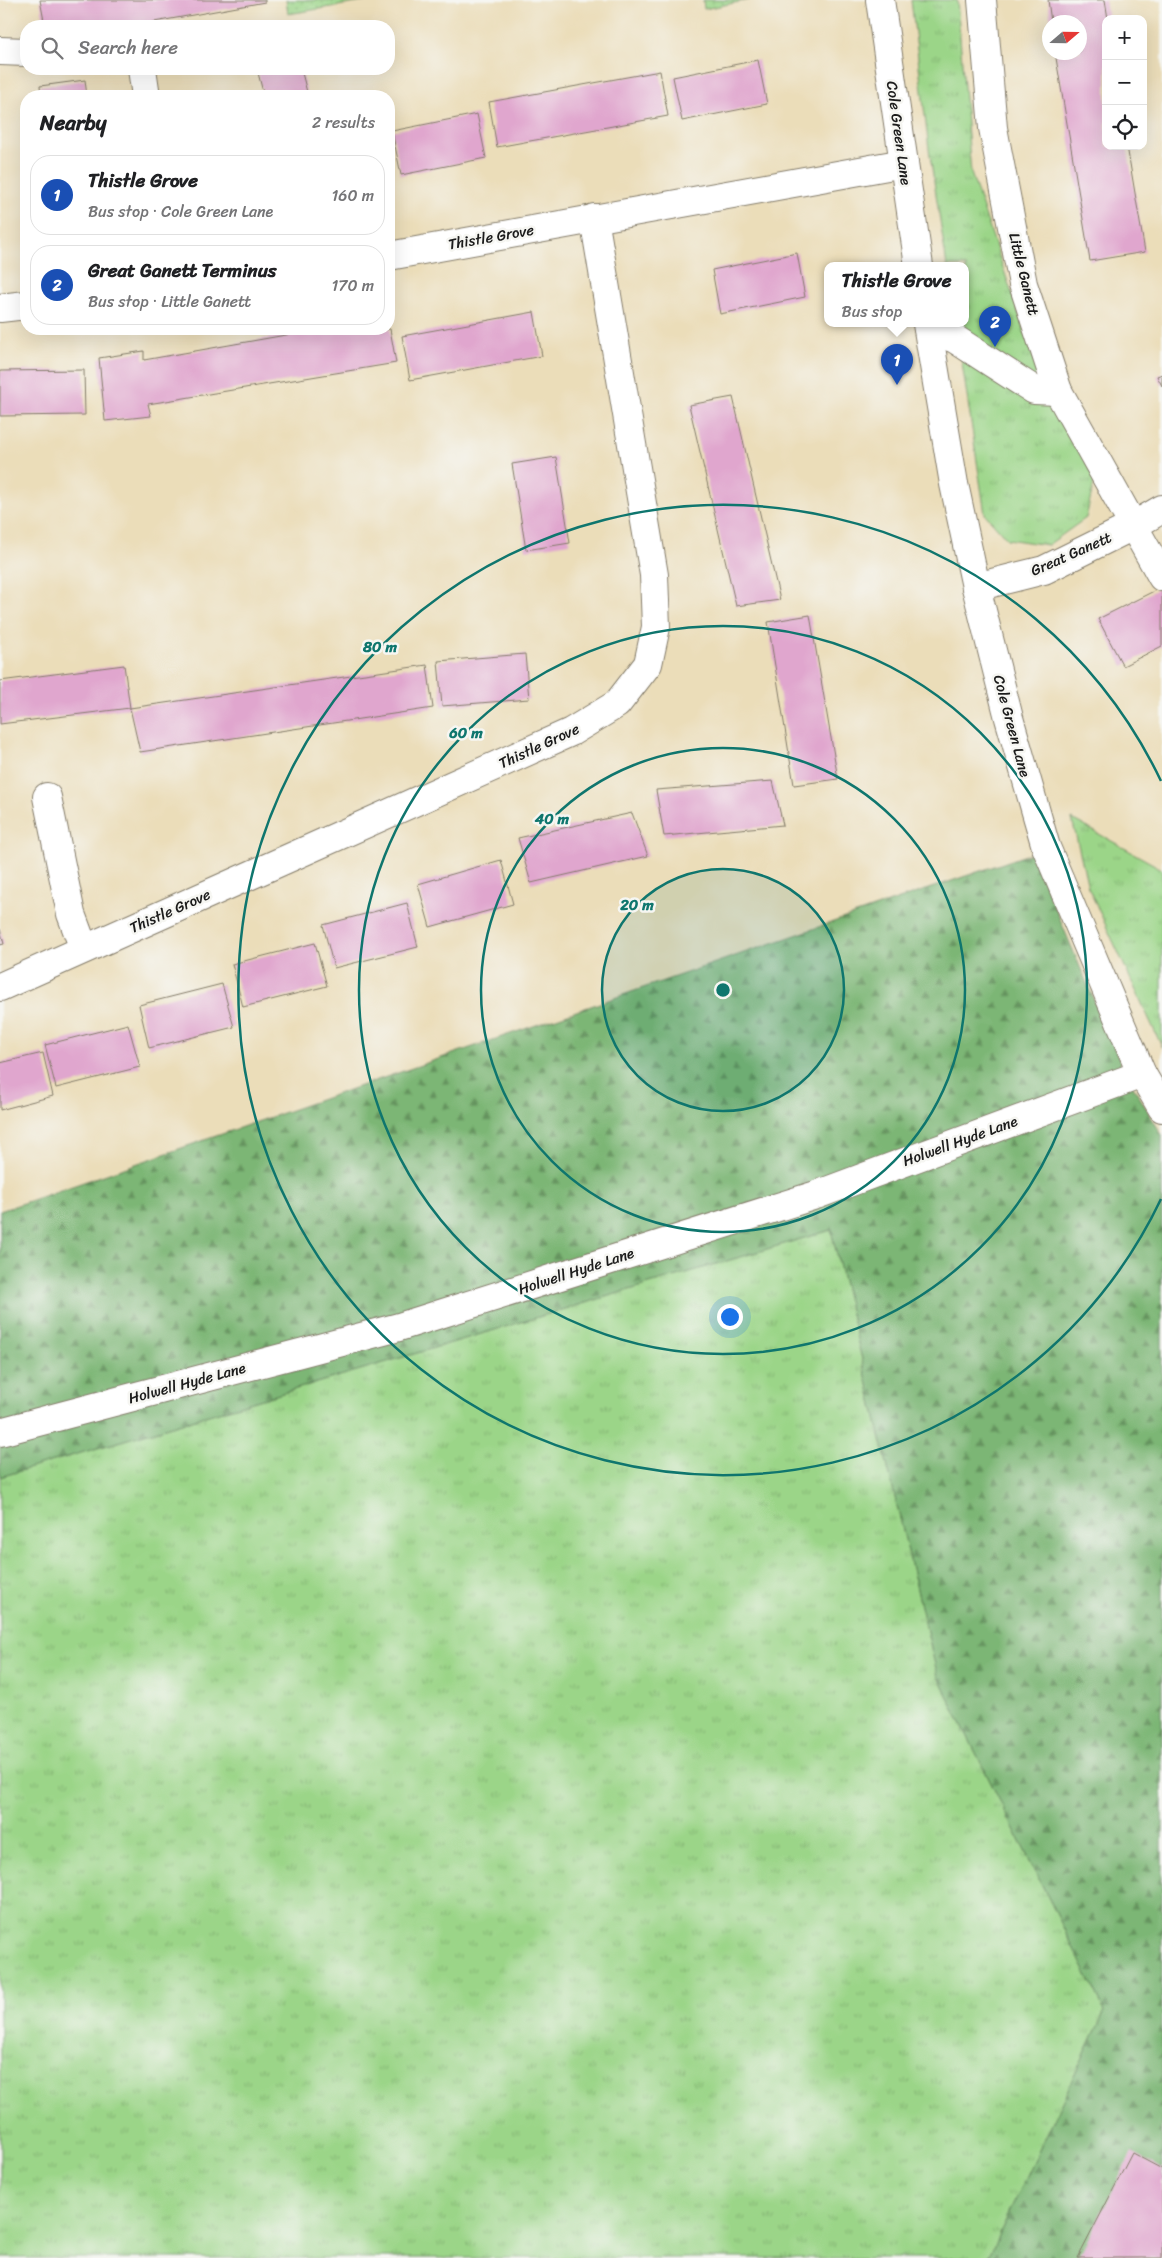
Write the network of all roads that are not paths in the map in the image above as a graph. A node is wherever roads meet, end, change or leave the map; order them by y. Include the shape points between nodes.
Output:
1 (880, 0) edge
2 (982, 0) edge
3 (0, 51) edge
4 (20, 52) edge
5 (143, 75) edge
6 (145, 90) edge
7 (904, 163) junction
8 (594, 218) junction
9 (395, 255) edge
10 (918, 262) edge
11 (20, 306) edge
12 (0, 308) edge
13 (928, 327) edge
14 (930, 327) edge
15 (1058, 391) junction
16 (1162, 509) edge
17 (1133, 526) junction
18 (1162, 577) edge
19 (976, 587) junction
20 (47, 797) dead end
21 (84, 950) junction
22 (0, 987) edge
23 (1142, 1074) junction
24 (1162, 1108) edge
25 (0, 1432) edge

1 - 7 street, Cole Green Lane
2 - 15 street, Little Ganett via 993,128 1023,284
3 - 4 street
5 - 6 street
7 - 8 street, Thistle Grove
7 - 10 street, Cole Green Lane
8 - 9 street, Thistle Grove
8 - 21 street, Thistle Grove via 654,575 656,627 648,664 618,704 571,732
11 - 12 street
13 - 19 street, Cole Green Lane via 950,463
14 - 15 street via 955,339 1034,390
15 - 17 street, Little Ganett
16 - 17 street, Great Ganett
17 - 18 street, Little Ganett
17 - 19 street, Great Ganett via 1044,570
19 - 23 street, Cole Green Lane via 1046,847
20 - 21 street via 71,914
21 - 22 street, Thistle Grove
23 - 24 street, Cole Green Lane
23 - 25 street, Holwell Hyde Lane via 816,1195 399,1327

